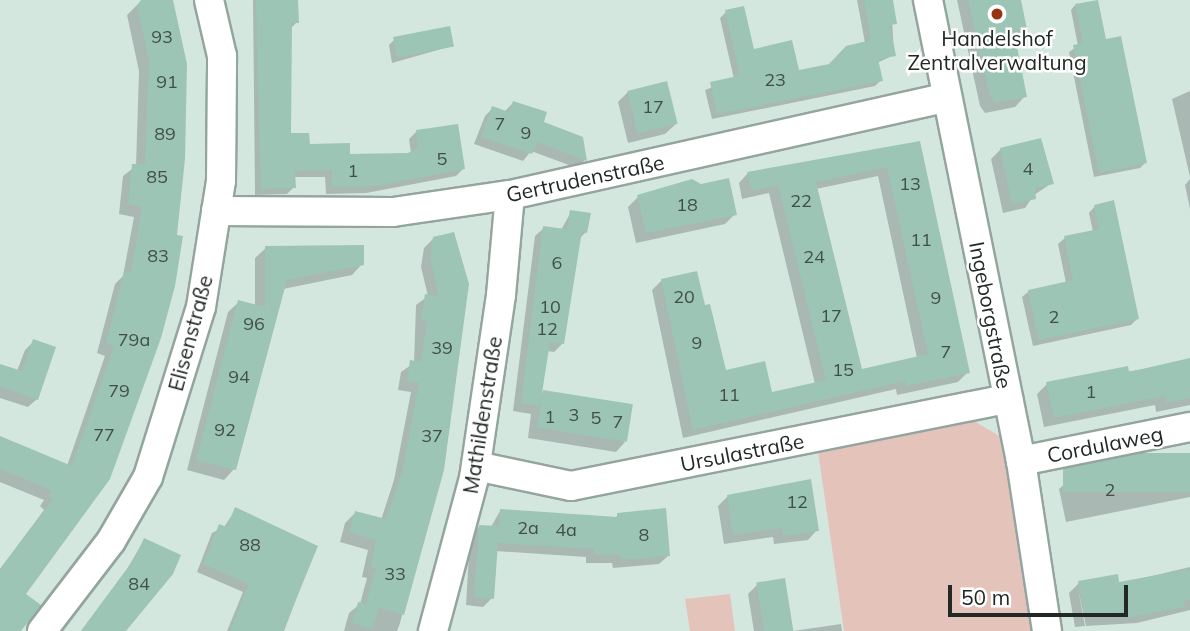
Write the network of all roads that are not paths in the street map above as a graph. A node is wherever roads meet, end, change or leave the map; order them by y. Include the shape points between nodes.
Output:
1 (209, 0) edge
2 (928, 0) edge
3 (947, 97) junction
4 (510, 195) junction
5 (216, 211) junction
6 (1008, 399) junction
7 (1190, 427) edge
8 (1021, 461) junction
9 (476, 466) junction
10 (42, 631) edge
11 (433, 631) edge
12 (1047, 631) edge

1 - 5 street, Elisenstraße via 222,56
2 - 3 street, Ingeborgstraße
3 - 4 street, Gertrudenstraße
3 - 6 street, Ingeborgstraße
4 - 5 street, Gertrudenstraße via 393,212
4 - 9 street, Mathildenstraße via 501,296
5 - 10 street, Elisenstraße via 201,307 148,477 111,541
6 - 8 street, Ingeborgstraße
6 - 9 street, Ursulastraße via 571,486
7 - 8 street, Cordulaweg
8 - 12 street, Ingeborgstraße
9 - 11 street, Mathildenstraße

